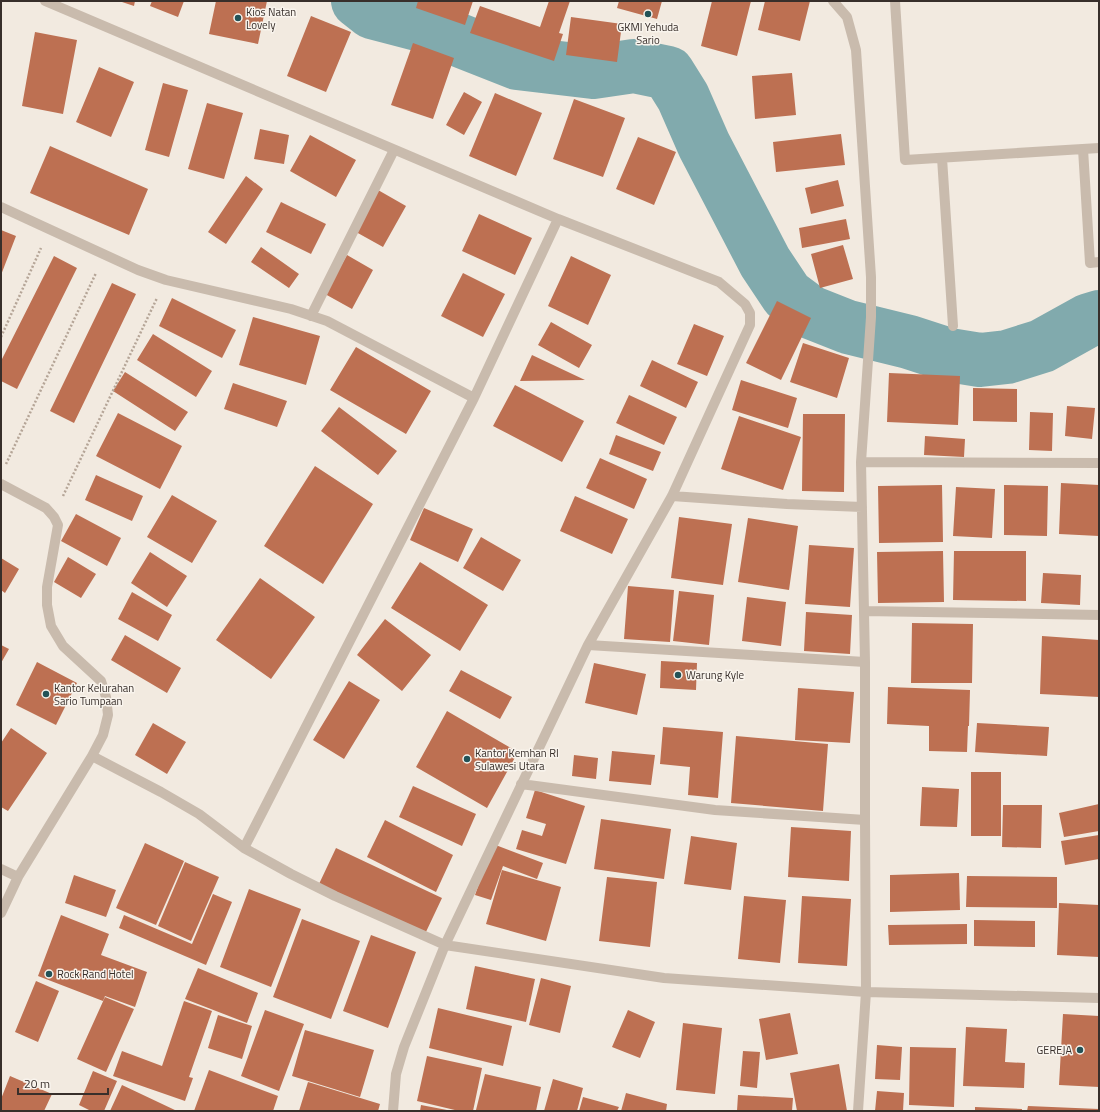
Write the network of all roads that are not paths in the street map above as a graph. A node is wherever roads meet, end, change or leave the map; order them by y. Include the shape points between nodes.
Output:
1 (45, 1) edge
2 (833, 1) edge
3 (894, 1) edge
4 (1099, 148) edge
5 (1083, 149) junction
6 (394, 150) junction
7 (942, 158) junction
8 (1, 208) edge
9 (558, 219) junction
10 (1099, 262) edge
11 (311, 316) junction
12 (953, 326) dead end
13 (474, 398) junction
14 (861, 462) junction
15 (1099, 463) edge
16 (1, 484) edge
17 (672, 496) junction
18 (862, 507) junction
19 (864, 610) junction
20 (1099, 615) edge
21 (588, 644) junction
22 (865, 662) junction
23 (92, 756) junction
24 (521, 784) junction
25 (864, 820) junction
26 (244, 848) junction
27 (1, 869) edge
28 (18, 877) junction
29 (1, 913) edge
30 (445, 945) junction
31 (866, 992) junction
32 (1099, 998) edge
33 (393, 1111) edge
34 (858, 1111) edge

1 - 6 street
2 - 14 street via 847,18 856,50 871,276 869,358
3 - 7 street via 905,160
4 - 5 street
5 - 7 street
5 - 10 street via 1090,263
6 - 9 street
6 - 11 street
7 - 12 street
8 - 11 street via 138,270 166,280
9 - 13 street
9 - 17 street via 719,282 745,304 750,313 750,325
11 - 13 street via 327,321
13 - 26 street
14 - 15 street
14 - 18 street
16 - 23 street via 46,508 58,525 47,587 47,605 51,626 63,646 101,681 106,697 108,715 103,735
17 - 18 street
17 - 21 street
18 - 19 street
19 - 20 street
19 - 22 street
21 - 22 street
21 - 24 street
22 - 25 street
23 - 26 street via 193,810
23 - 28 street
24 - 25 street via 715,810
24 - 30 street
25 - 31 street
26 - 30 street via 336,896
27 - 28 street
28 - 29 street
30 - 31 street via 664,978
30 - 33 street via 404,1047 396,1074
31 - 32 street
31 - 34 street

